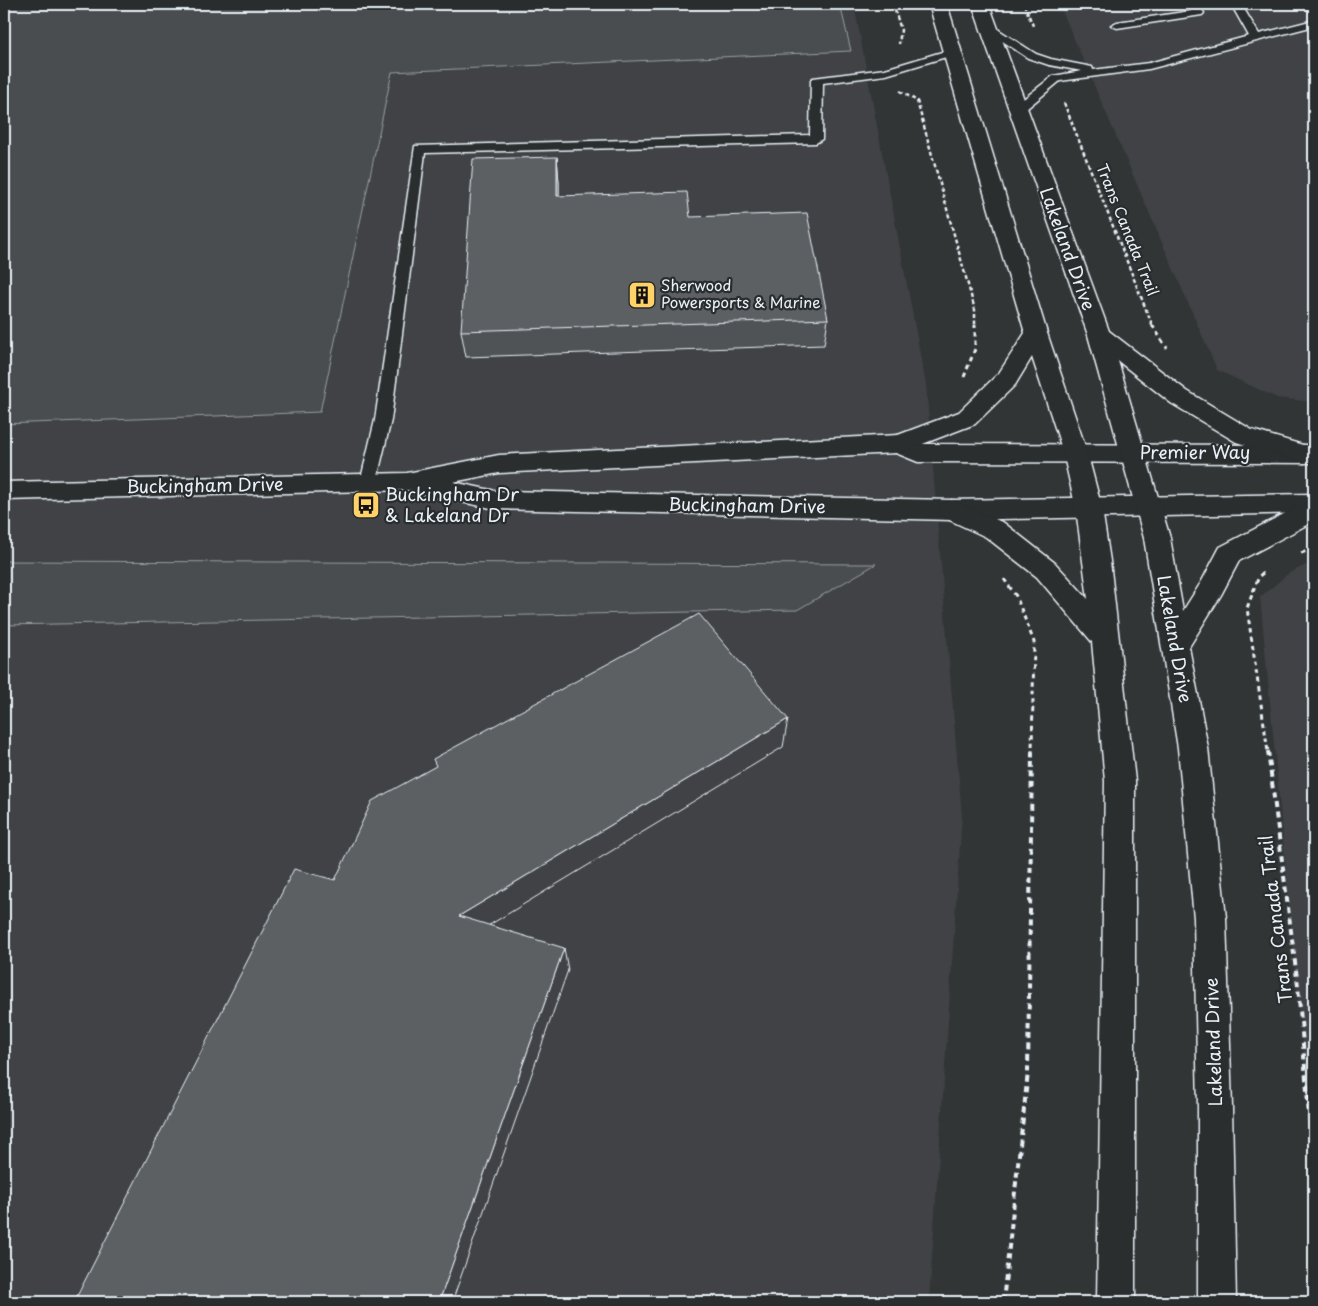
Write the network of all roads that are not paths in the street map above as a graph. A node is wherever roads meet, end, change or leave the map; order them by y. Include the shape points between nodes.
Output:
1 (938, 4) edge
2 (980, 4) edge
3 (1193, 4) edge
4 (1236, 4) edge
5 (1314, 23) edge
6 (1117, 25) dead end
7 (988, 27) junction
8 (1256, 38) junction
9 (952, 52) junction
10 (1105, 72) junction
11 (1016, 111) junction
12 (1036, 333) junction
13 (1099, 335) junction
14 (899, 444) junction
15 (1075, 452) junction
16 (1132, 453) junction
17 (1309, 454) edge
18 (407, 482) junction
19 (368, 483) junction
20 (4, 491) edge
21 (1314, 504) edge
22 (1149, 508) junction
23 (1090, 509) junction
24 (952, 510) junction
25 (1314, 510) edge
26 (1106, 639) junction
27 (1175, 646) junction
28 (1116, 1302) edge
29 (1217, 1302) edge

1 - 9 main road
2 - 7 main road, Lakeland Drive
3 - 6 lane via 1198,13
4 - 8 lane
5 - 8 lane
7 - 10 lane via 1032,56
7 - 11 main road, Lakeland Drive
8 - 10 lane via 1149,66
9 - 12 main road
9 - 19 lane via 886,72 817,80 816,139 419,149 383,420
10 - 11 lane via 1057,78
11 - 13 main road, Lakeland Drive
12 - 14 main road via 1007,379 967,418
12 - 15 main road
13 - 16 main road, Lakeland Drive
13 - 17 main road via 1179,397 1244,436
14 - 15 main road, Buckingham Drive via 918,453
14 - 18 main road, Buckingham Drive via 499,464
15 - 16 main road, Premier Way
15 - 23 main road
16 - 17 main road, Premier Way
16 - 22 main road, Lakeland Drive
18 - 19 main road, Buckingham Drive
18 - 24 main road, Buckingham Drive via 496,500
19 - 20 main road, Buckingham Drive
21 - 22 main road
22 - 23 main road
22 - 27 main road, Lakeland Drive
23 - 24 main road, Buckingham Drive
23 - 26 main road
24 - 26 main road via 995,530 1046,570
25 - 27 main road via 1229,554 1212,588
26 - 28 main road via 1120,781
27 - 29 main road, Lakeland Drive via 1193,748 1210,918 1216,1108

